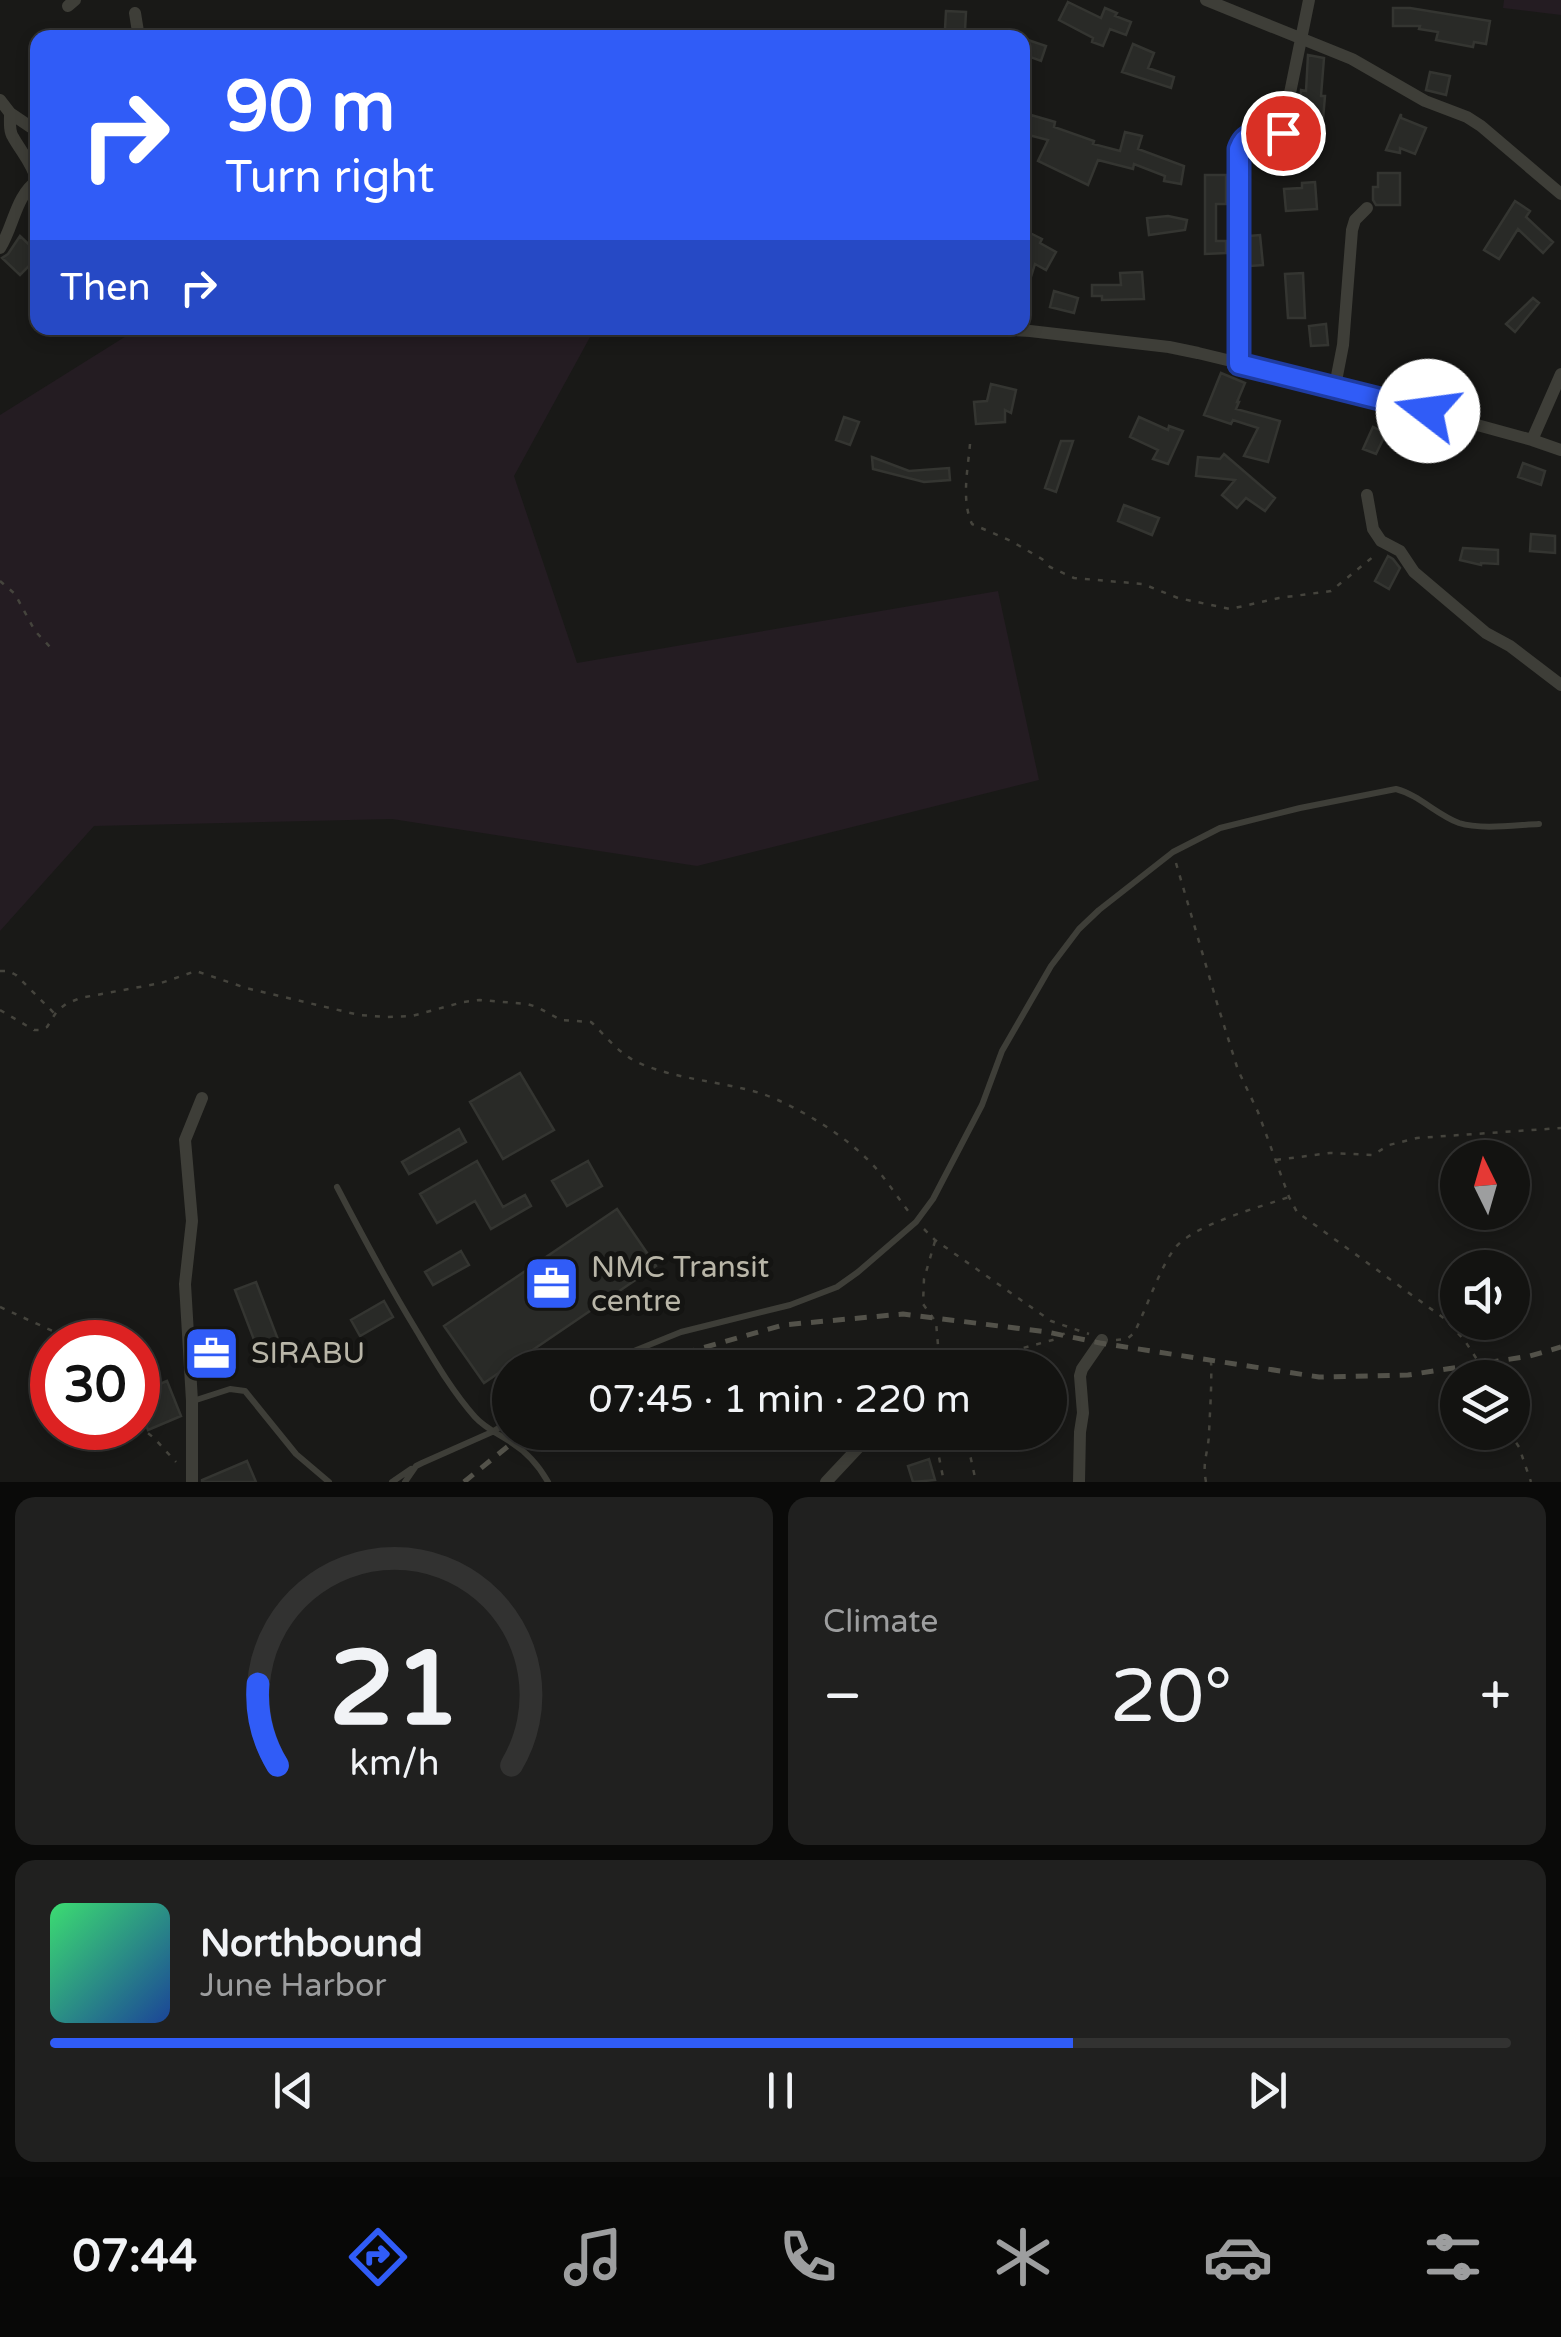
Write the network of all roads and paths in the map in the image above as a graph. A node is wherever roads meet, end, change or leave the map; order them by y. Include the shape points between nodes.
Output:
1 (1206, 0) edge
2 (1309, 0) edge
3 (1300, 38) junction
4 (0, 100) edge
5 (10, 113) junction
6 (30, 127) edge
7 (30, 161) edge
8 (30, 186) edge
9 (1561, 194) edge
10 (1367, 208) dead end
11 (0, 248) edge
12 (1030, 330) edge
13 (1239, 364) junction
14 (1561, 374) edge
15 (1335, 386) junction
16 (1532, 440) junction
17 (970, 444) dead end
18 (1561, 450) edge
19 (1367, 495) dead end
20 (1387, 546) junction
21 (0, 580) edge
22 (52, 648) dead end
23 (1561, 685) edge
24 (1539, 824) dead end
25 (1173, 852) junction
26 (0, 971) edge
27 (0, 1010) edge
28 (55, 1014) junction
29 (202, 1098) dead end
30 (1561, 1128) edge
31 (1275, 1160) junction
32 (337, 1187) dead end
33 (1289, 1197) junction
34 (916, 1222) junction
35 (936, 1240) junction
36 (0, 1307) edge
37 (30, 1321) edge
38 (1072, 1328) junction
39 (1102, 1340) junction
40 (636, 1350) edge
41 (938, 1350) edge
42 (1017, 1350) edge
43 (1211, 1360) dead end
44 (1477, 1360) edge
45 (192, 1401) junction
46 (492, 1432) joint
47 (160, 1445) edge
48 (522, 1450) edge
49 (856, 1450) edge
50 (938, 1450) edge
51 (969, 1450) edge
52 (1519, 1450) edge
53 (416, 1466) junction
54 (192, 1481) edge
55 (329, 1482) edge
56 (392, 1482) edge
57 (405, 1482) edge
58 (548, 1482) edge
59 (826, 1482) edge
60 (944, 1482) edge
61 (976, 1482) edge
62 (1080, 1482) edge
63 (1206, 1482) edge
64 (1531, 1482) edge

1 - 3 street
2 - 3 street
3 - 9 street via 1467,117
3 - 13 street via 1281,138 1249,136 1239,149
4 - 5 street
5 - 6 street
5 - 7 street via 11,134
8 - 11 street
10 - 15 street via 1352,230
12 - 13 street via 1169,347
13 - 15 street
14 - 16 street
15 - 16 street
16 - 18 street
17 - 20 path via 966,493 972,524 1074,578 1143,584 1178,598 1242,608 1331,591
19 - 20 street via 1373,529
20 - 23 street via 1486,633
21 - 22 path
24 - 25 lane via 1470,825 1396,789 1220,828
25 - 31 path via 1238,1070
25 - 34 lane via 1098,910 1051,966
26 - 28 path via 16,975
27 - 28 path via 34,1030 47,1027
28 - 34 path via 80,998 196,971 359,1015 412,1016 480,1000 537,1006 560,1020 591,1022 637,1062 766,1095 797,1111 869,1160
29 - 45 street via 185,1148
30 - 31 path via 1417,1138 1369,1156
31 - 33 path
32 - 46 lane via 437,1365
33 - 39 path via 1176,1246 1134,1333
33 - 44 path via 1318,1230 1445,1319
34 - 35 path
34 - 40 lane via 837,1287
35 - 38 path via 1051,1321
35 - 41 path via 923,1297 936,1322
36 - 37 path
38 - 39 path
38 - 42 path
39 - 62 street via 1080,1376
43 - 63 path
45 - 54 street
45 - 55 lane via 245,1391 296,1454
46 - 53 lane
47 - 54 path
48 - 58 lane
49 - 59 street
50 - 60 path
51 - 61 path
52 - 64 path
53 - 56 lane
53 - 57 lane

